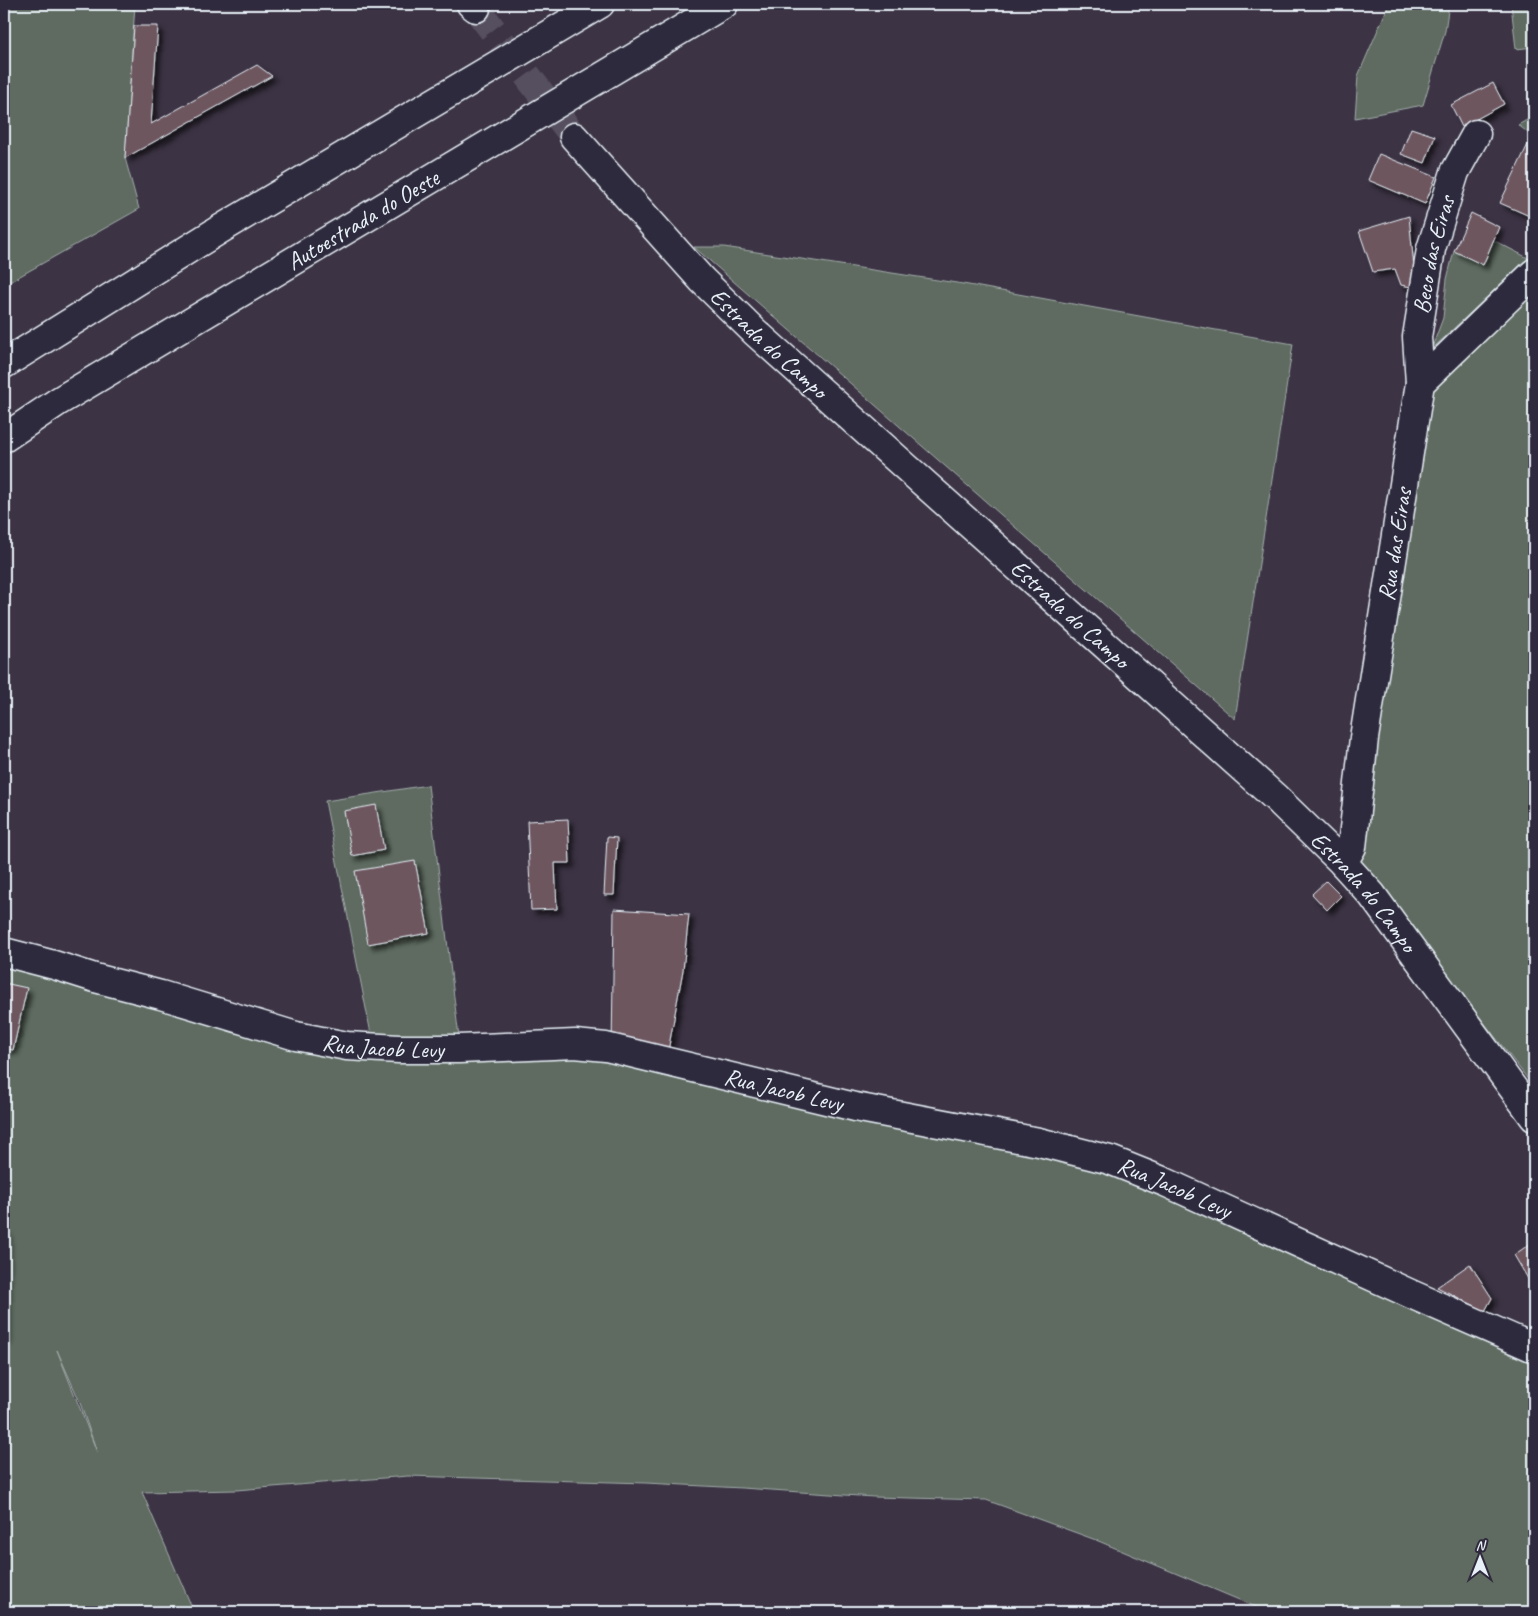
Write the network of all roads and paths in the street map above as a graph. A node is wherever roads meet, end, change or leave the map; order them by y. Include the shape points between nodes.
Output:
1 (600, 4) edge
2 (724, 4) edge
3 (1476, 134) dead end
4 (574, 137) tunnel mouth
5 (1534, 273) edge
6 (4, 364) edge
7 (1420, 383) junction
8 (4, 438) edge
9 (1343, 863) junction
10 (4, 952) edge
11 (1534, 1117) edge
12 (1534, 1348) edge

1 - 6 main road via 211,235
2 - 8 main road, Autoestrada do Oeste
3 - 7 main road, Beco das Eiras via 1455,172 1431,248 1417,337
4 - 9 main road, Estrada do Campo via 702,280 755,332 1276,798
5 - 7 main road
7 - 9 main road, Rua das Eiras via 1364,738 1352,847
9 - 11 main road, Estrada do Campo via 1372,895
10 - 12 main road, Rua Jacob Levy via 296,1036 347,1046 459,1049 575,1044 606,1047 855,1108 1039,1142 1110,1160

